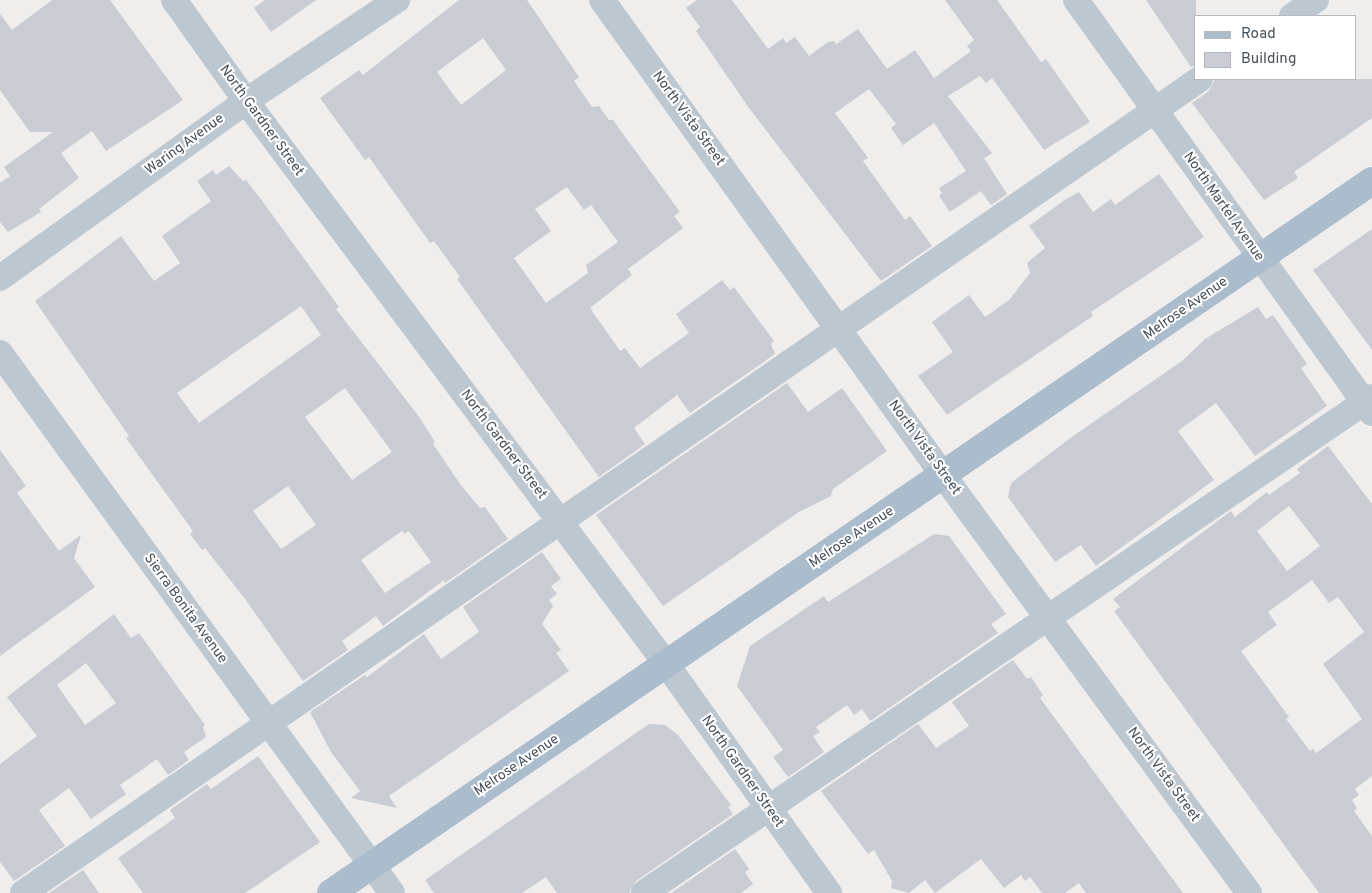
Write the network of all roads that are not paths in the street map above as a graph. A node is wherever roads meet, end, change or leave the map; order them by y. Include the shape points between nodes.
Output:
1 (174, 0) edge
2 (397, 0) edge
3 (602, 0) edge
4 (1076, 0) edge
5 (1316, 0) edge
6 (1294, 15) edge
7 (1198, 80) edge
8 (246, 101) junction
9 (1154, 109) junction
10 (1372, 181) edge
11 (1260, 258) junction
12 (0, 278) edge
13 (839, 330) junction
14 (0, 353) edge
15 (1370, 404) edge
16 (944, 475) junction
17 (559, 521) junction
18 (1050, 619) junction
19 (667, 665) junction
20 (268, 723) junction
21 (767, 808) junction
22 (371, 865) junction
23 (23, 893) edge
24 (331, 893) edge
25 (392, 893) edge
26 (644, 893) edge
27 (829, 893) edge
28 (1250, 893) edge

1 - 8 street, North Gardner Street
2 - 8 street, Waring Avenue
3 - 13 street, North Vista Street
4 - 9 street, North Martel Avenue
5 - 6 street
7 - 9 street
8 - 12 street, Waring Avenue
8 - 17 street, North Gardner Street
9 - 11 street, North Martel Avenue
9 - 13 street
10 - 11 main road, Melrose Avenue
11 - 15 street, North Martel Avenue
11 - 16 main road, Melrose Avenue
13 - 16 street, North Vista Street
13 - 17 street
14 - 20 street, Sierra Bonita Avenue
15 - 18 street
16 - 18 street, North Vista Street
16 - 19 main road, Melrose Avenue
17 - 19 street, North Gardner Street
17 - 20 street
18 - 21 street
18 - 28 street, North Vista Street
19 - 21 street, North Gardner Street
19 - 22 main road, Melrose Avenue
20 - 22 street, Sierra Bonita Avenue
20 - 23 street
21 - 26 street
21 - 27 street, North Gardner Street
22 - 24 main road, Melrose Avenue
22 - 25 street, Sierra Bonita Avenue

